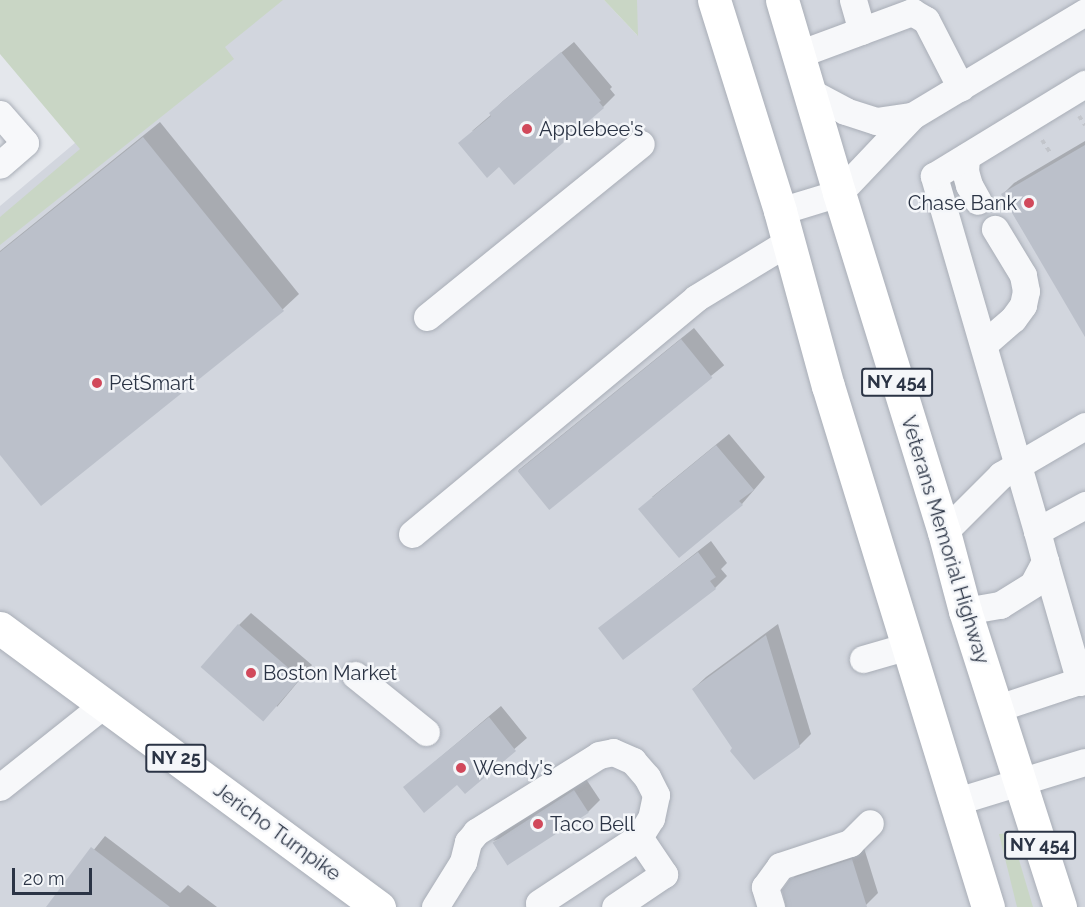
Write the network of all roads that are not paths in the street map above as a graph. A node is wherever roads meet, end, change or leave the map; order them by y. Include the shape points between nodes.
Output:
1 (714, 0) edge
2 (782, 0) edge
3 (853, 0) edge
4 (1085, 12) edge
5 (862, 31) junction
6 (799, 54) junction
7 (1085, 84) edge
8 (961, 88) junction
9 (810, 92) junction
10 (0, 114) edge
11 (912, 116) junction
12 (642, 144) dead end
13 (966, 157) junction
14 (0, 165) edge
15 (839, 193) junction
16 (978, 201) dead end
17 (784, 226) junction
18 (995, 229) dead end
19 (428, 317) dead end
20 (984, 344) junction
21 (1085, 426) edge
22 (1019, 465) junction
23 (1085, 505) edge
24 (1037, 531) junction
25 (944, 532) junction
26 (412, 534) dead end
27 (1039, 572) junction
28 (965, 611) junction
29 (0, 628) edge
30 (908, 646) junction
31 (863, 659) dead end
32 (355, 675) dead end
33 (1082, 681) edge
34 (103, 705) junction
35 (995, 709) junction
36 (426, 732) dead end
37 (1085, 762) edge
38 (1019, 783) junction
39 (0, 787) edge
40 (954, 802) junction
41 (870, 823) dead end
42 (639, 837) junction
43 (540, 905) edge
44 (379, 907) edge
45 (435, 907) edge
46 (615, 907) edge
47 (771, 907) edge
48 (988, 907) edge
49 (1060, 907) edge

1 - 17 main road, NY 454
2 - 6 main road, Veterans Memorial Highway / NY 454
3 - 5 street
4 - 8 street
5 - 6 street
5 - 8 street via 912,12 926,20
6 - 9 main road, Veterans Memorial Highway / NY 454
7 - 13 street
8 - 11 street
9 - 11 street via 845,111 876,121
9 - 15 main road, Veterans Memorial Highway / NY 454
10 - 14 street via 25,143
11 - 15 street
12 - 19 street
13 - 16 street via 965,171
13 - 20 street via 934,176
15 - 17 street
15 - 25 main road, Veterans Memorial Highway / NY 454
17 - 26 street
17 - 30 main road, NY 454 via 828,386
18 - 20 street via 1023,275 1026,291 1023,305 1013,319
20 - 22 street
21 - 22 street
22 - 24 street
22 - 25 street via 1001,475
23 - 24 street
24 - 27 street
25 - 28 main road, Veterans Memorial Highway / NY 454
27 - 28 street via 1000,605
27 - 33 street
28 - 35 main road, Veterans Memorial Highway / NY 454
29 - 34 main road, Jericho Turnpike / NY 25
30 - 31 street
30 - 40 main road, NY 454
32 - 36 street
33 - 35 street
34 - 39 street
34 - 44 main road, Jericho Turnpike / NY 25
35 - 38 main road, Veterans Memorial Highway / NY 454
37 - 38 street
38 - 40 street
38 - 49 main road, Veterans Memorial Highway / NY 454
40 - 48 main road, NY 454
41 - 47 street via 850,843 780,866 765,887
42 - 43 street
42 - 45 street via 651,818 656,795 633,761 613,752 599,755 476,832
42 - 46 street via 664,874

